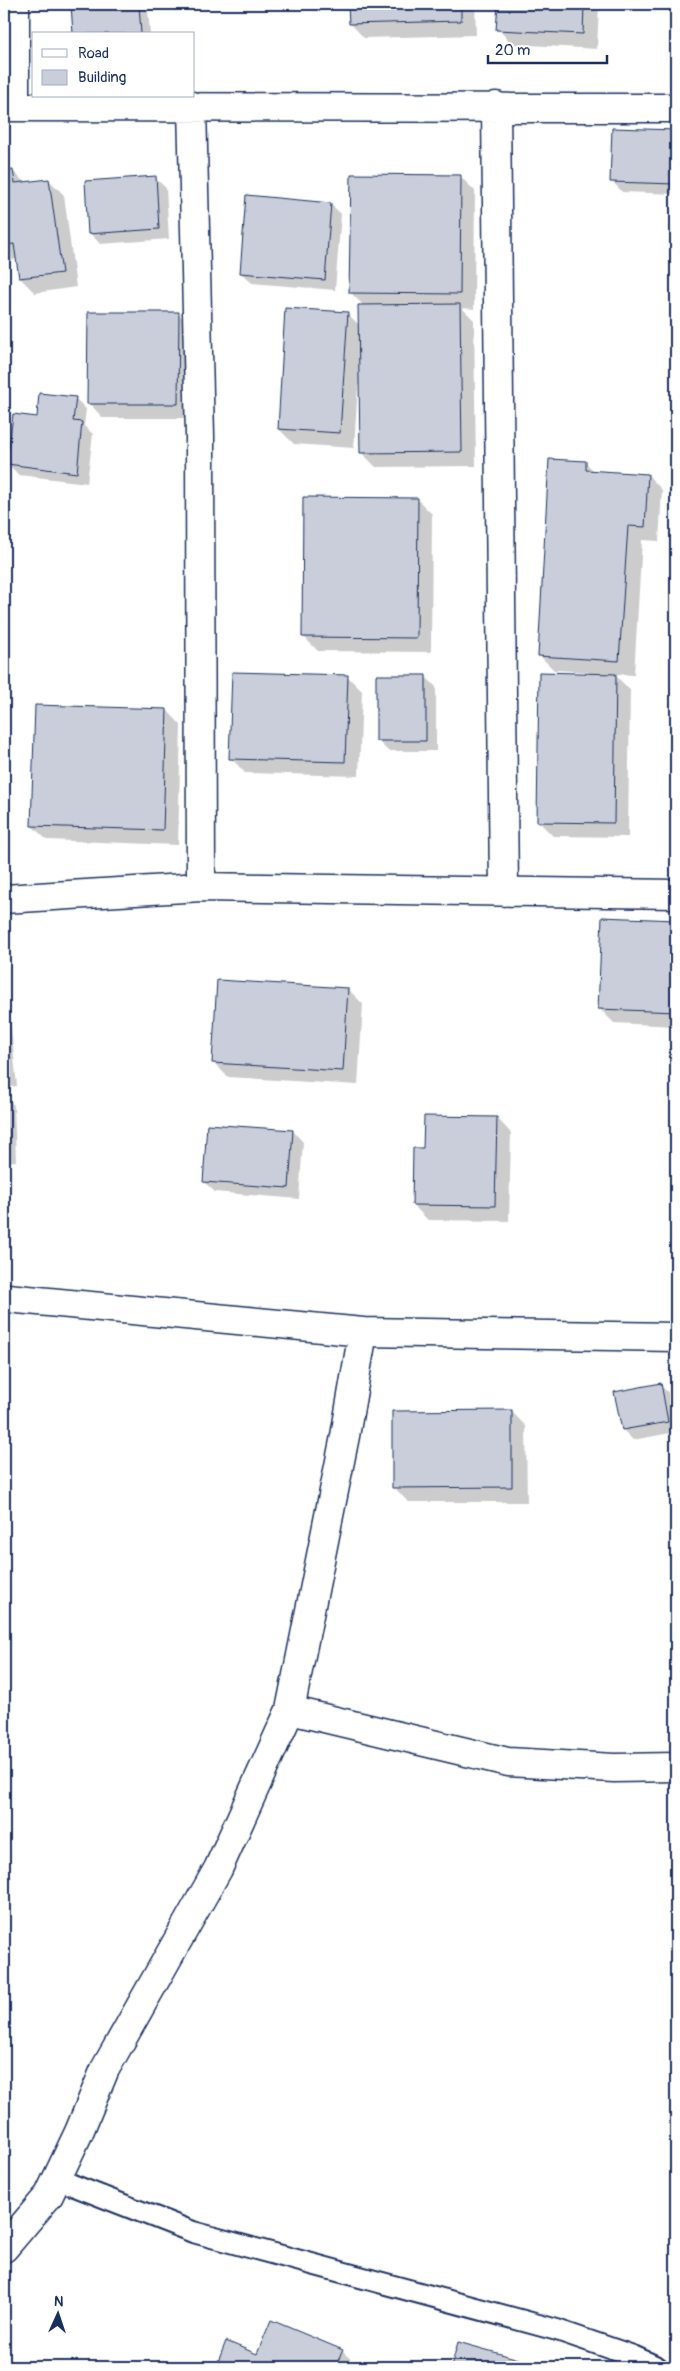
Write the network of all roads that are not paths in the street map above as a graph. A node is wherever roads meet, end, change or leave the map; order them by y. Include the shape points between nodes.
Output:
1 (15, 4) edge
2 (192, 106) junction
3 (496, 106) junction
4 (9, 107) edge
5 (676, 108) edge
6 (201, 887) junction
7 (504, 892) junction
8 (676, 894) edge
9 (4, 899) edge
10 (7, 1298) dead end
11 (362, 1332) junction
12 (676, 1337) edge
13 (290, 1710) junction
14 (676, 1767) edge
15 (57, 2179) junction
16 (4, 2248) edge
17 (657, 2367) edge

1 - 4 street
2 - 3 street
2 - 4 street
2 - 6 street via 200,436
3 - 5 street
3 - 7 street
6 - 7 street
6 - 9 street
7 - 8 street
10 - 11 street
11 - 12 street
11 - 13 street
13 - 14 street via 508,1762 614,1768
13 - 15 street via 218,1869 105,2069
15 - 16 street via 48,2196
15 - 17 lane via 194,2232 557,2330

